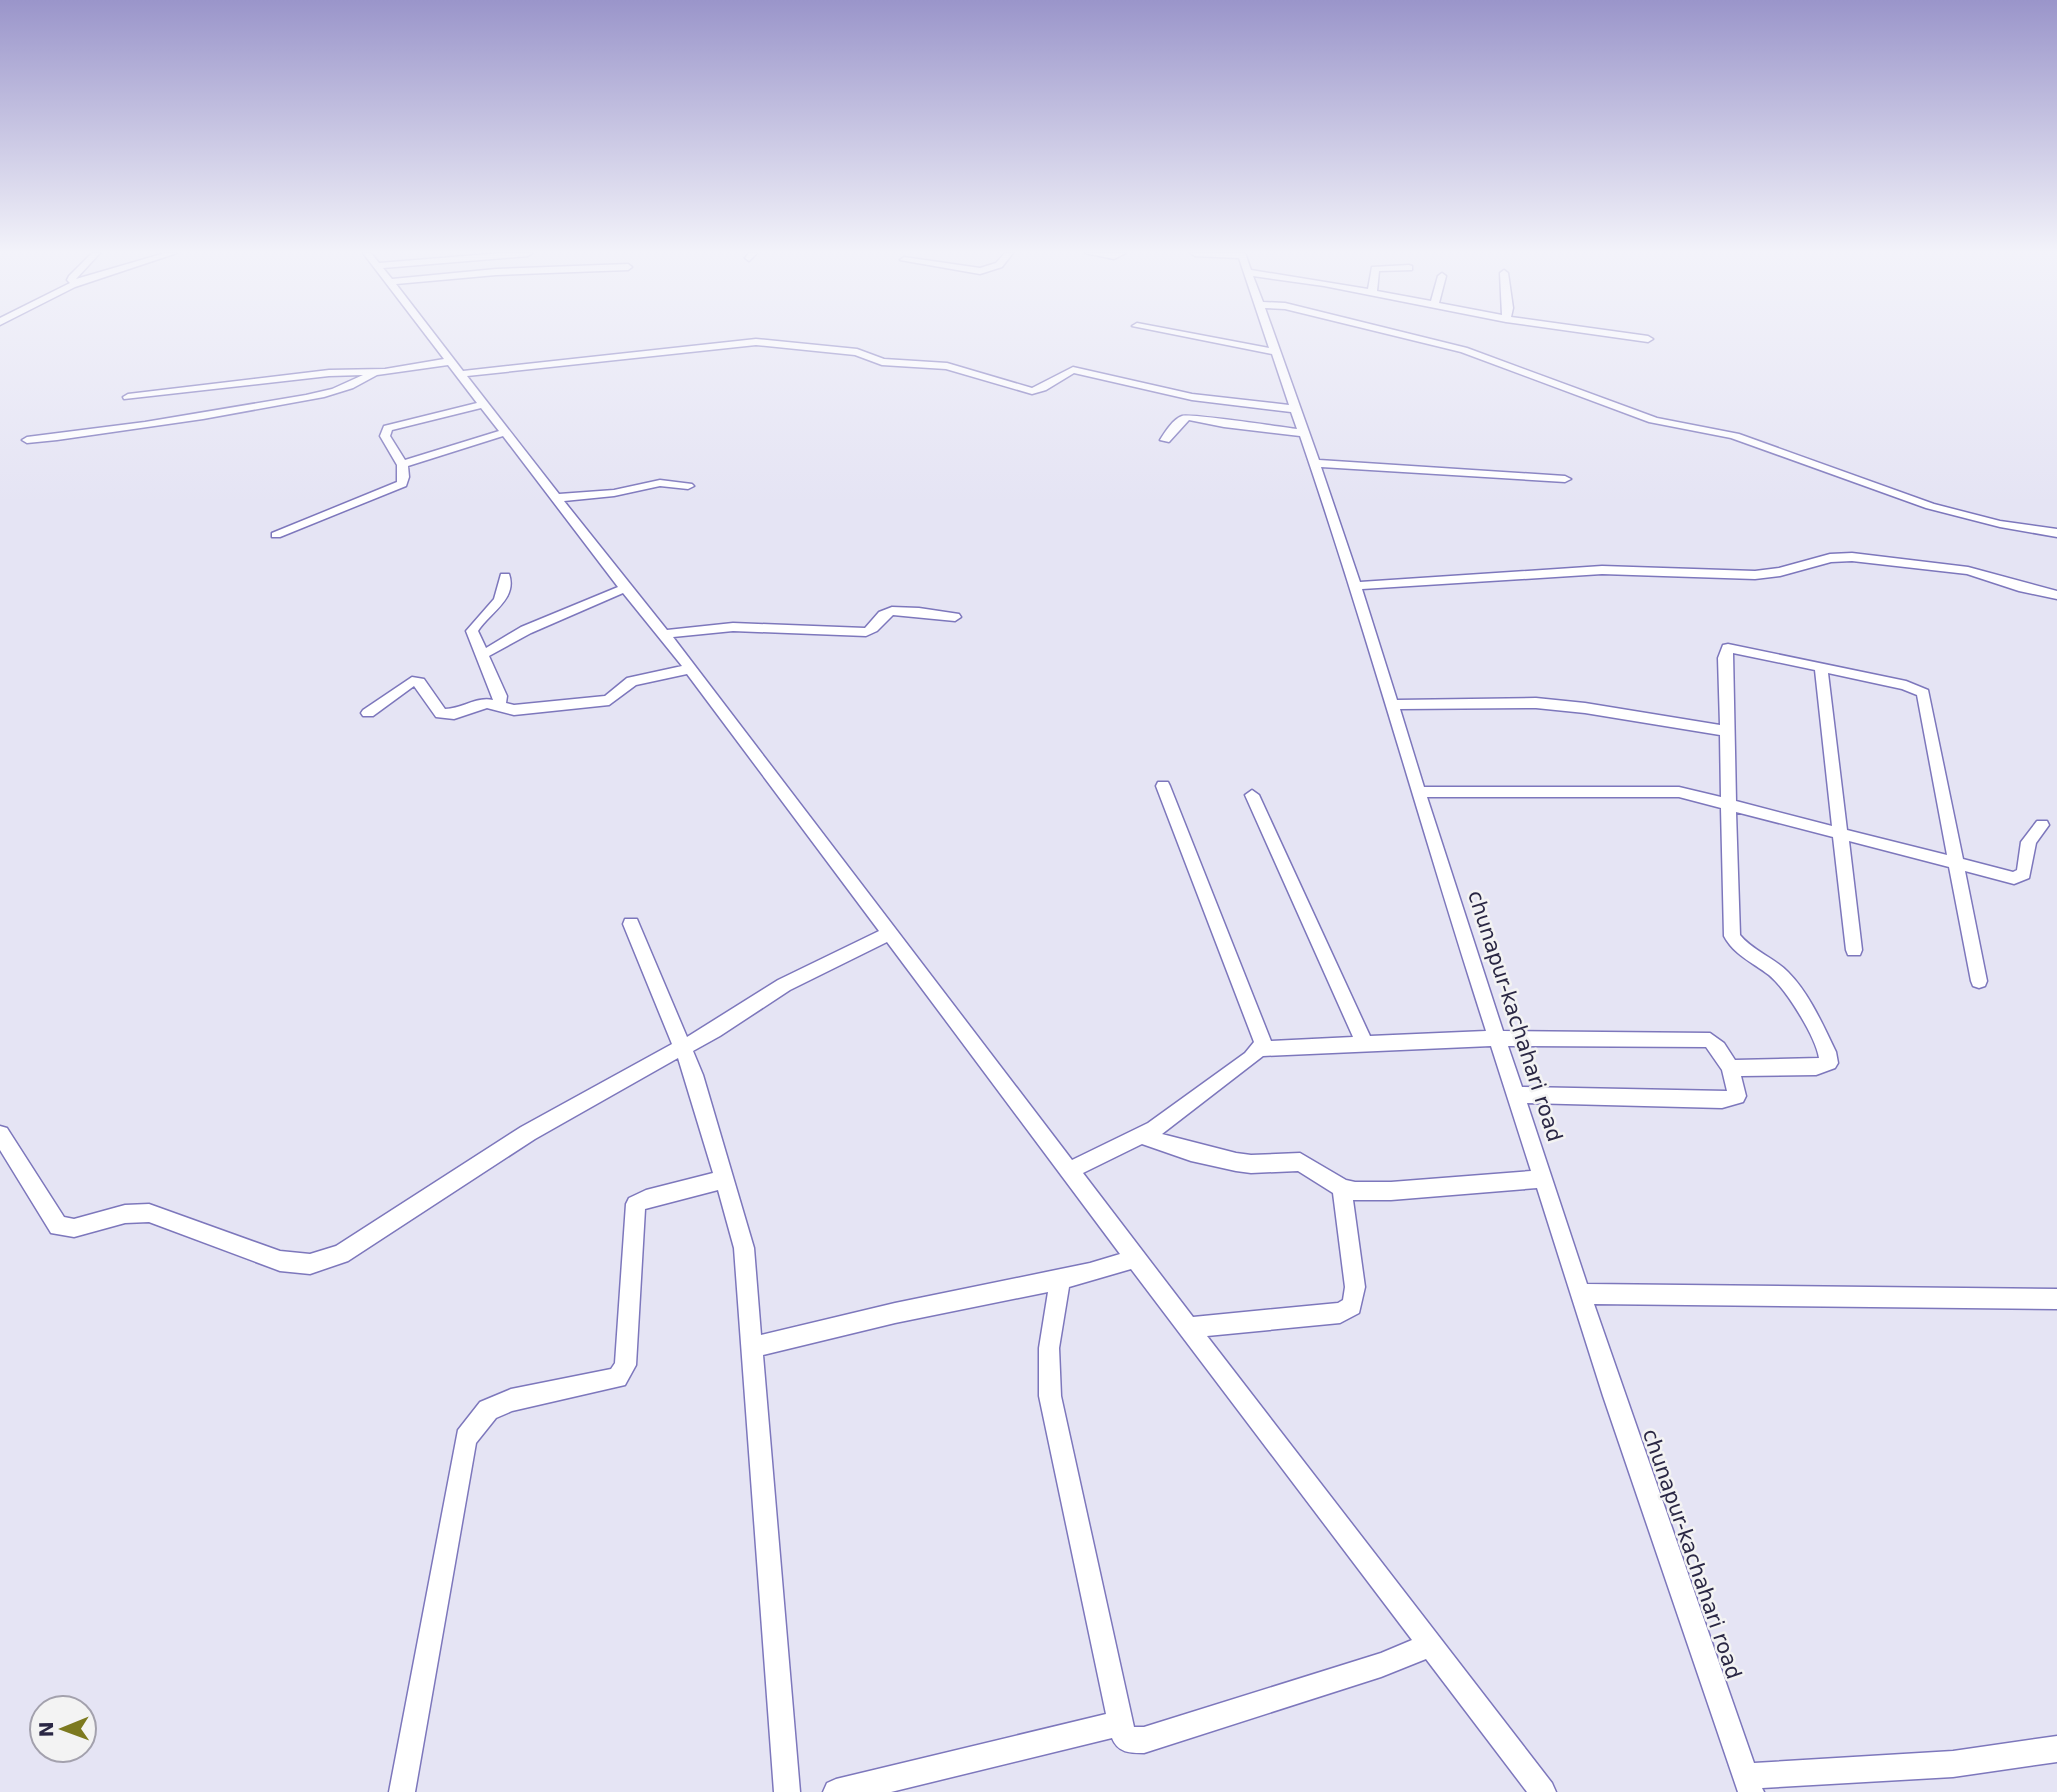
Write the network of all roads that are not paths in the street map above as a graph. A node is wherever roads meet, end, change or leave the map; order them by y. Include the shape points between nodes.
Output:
1 (433, 337) edge
2 (1193, 337) edge
3 (1270, 337) edge
4 (1406, 337) edge
5 (1631, 337) edge
6 (1648, 339) dead end
7 (1276, 352) junction
8 (457, 368) junction
9 (375, 372) junction
10 (128, 397) dead end
11 (484, 404) junction
12 (1296, 409) junction
13 (506, 432) junction
14 (1304, 433) junction
15 (27, 440) dead end
16 (1165, 440) dead end
17 (1314, 463) junction
18 (403, 464) junction
19 (1565, 479) dead end
20 (688, 485) dead end
21 (556, 498) junction
22 (2057, 533) edge
23 (276, 534) dead end
24 (505, 577) dead end
25 (1355, 586) junction
26 (625, 588) junction
27 (2057, 595) edge
28 (955, 617) dead end
29 (664, 634) junction
30 (484, 654) junction
31 (1821, 667) junction
32 (690, 668) junction
33 (1391, 705) junction
34 (499, 706) junction
35 (368, 713) dead end
36 (1727, 731) junction
37 (1163, 786) dead end
38 (1419, 792) junction
39 (1252, 795) dead end
40 (1728, 803) junction
41 (2042, 825) dead end
42 (1840, 832) junction
43 (1955, 862) junction
44 (631, 924) dead end
45 (891, 933) junction
46 (1854, 950) dead end
47 (1979, 981) dead end
48 (1498, 1038) junction
49 (1365, 1044) junction
50 (681, 1048) junction
51 (1261, 1049) junction
52 (1730, 1068) junction
53 (1517, 1095) junction
54 (0, 1133) edge
55 (1143, 1136) junction
56 (1070, 1170) junction
57 (724, 1179) junction
58 (1544, 1179) junction
59 (1342, 1188) junction
60 (1136, 1258) junction
61 (1060, 1279) junction
62 (1581, 1294) junction
63 (2057, 1299) edge
64 (1188, 1328) junction
65 (753, 1347) junction
66 (1432, 1644) junction
67 (1120, 1723) junction
68 (2057, 1749) edge
69 (1748, 1784) edge
70 (402, 1792) edge
71 (787, 1792) edge
72 (836, 1792) edge
73 (1543, 1792) edge

1 - 8 street
2 - 7 street
3 - 7 street, chunapur-kachahari road
4 - 22 street via 1464,349 1653,421 1735,436 1930,506
5 - 6 street
7 - 12 street, chunapur-kachahari road
8 - 9 street
8 - 11 street
8 - 12 street via 761,342 857,352 882,362 947,366 1032,391 1073,370 1183,396
9 - 10 street via 329,373
9 - 15 street via 350,386 272,403
11 - 13 street
11 - 18 street via 386,430 388,444
12 - 14 street, chunapur-kachahari road
13 - 18 street
13 - 21 street
14 - 16 street via 1189,417
14 - 17 street, chunapur-kachahari road
17 - 19 street
17 - 25 street, chunapur-kachahari road
18 - 23 street via 402,484
20 - 21 street via 660,483
21 - 26 street
24 - 30 street via 502,599 473,629
25 - 27 street via 1602,570 1755,575 1839,557 1968,571
25 - 33 street, chunapur-kachahari road
26 - 29 street
26 - 30 street
28 - 29 street via 894,610 866,632 733,627
29 - 32 street
30 - 34 street via 500,696
31 - 36 street via 1726,649
31 - 42 street
31 - 43 street via 1923,693
32 - 34 street via 632,681 609,700 514,710
32 - 45 street
33 - 36 street via 1536,703
33 - 38 street, chunapur-kachahari road
34 - 35 street via 479,704 444,715 416,680
36 - 40 street
37 - 51 street via 1261,1032
38 - 40 street via 1666,791
38 - 48 street, chunapur-kachahari road
39 - 49 street
40 - 42 street
40 - 52 street via 1732,936 1788,984 1830,1059 1816,1068
41 - 43 street via 2029,842 2022,876 2014,878
42 - 43 street
42 - 46 street
43 - 47 street
44 - 50 street
45 - 50 street via 784,985 732,1021
45 - 56 street
48 - 49 street
48 - 52 street via 1710,1040
48 - 53 street, chunapur-kachahari road
49 - 51 street
50 - 54 street via 557,1116 361,1243 320,1263 280,1261 149,1213 125,1214 74,1228 58,1226
50 - 57 street via 694,1075
51 - 55 street
52 - 53 street via 1737,1096 1722,1100
53 - 58 street, chunapur-kachahari road
55 - 56 street
55 - 59 street via 1251,1164 1300,1162
56 - 60 street
57 - 65 street via 744,1248
57 - 70 street via 636,1204 625,1365 618,1378 511,1399 488,1410 467,1438
58 - 59 street via 1368,1192
58 - 62 street, chunapur-kachahari road
59 - 64 street via 1355,1287 1348,1310
60 - 61 street
60 - 64 street
61 - 65 street
61 - 67 street via 1048,1385
62 - 63 street
62 - 69 street, chunapur-kachahari road
64 - 66 street
65 - 71 street
66 - 67 street via 1381,1665 1143,1740 1128,1740
66 - 73 street
67 - 72 street
68 - 69 street

